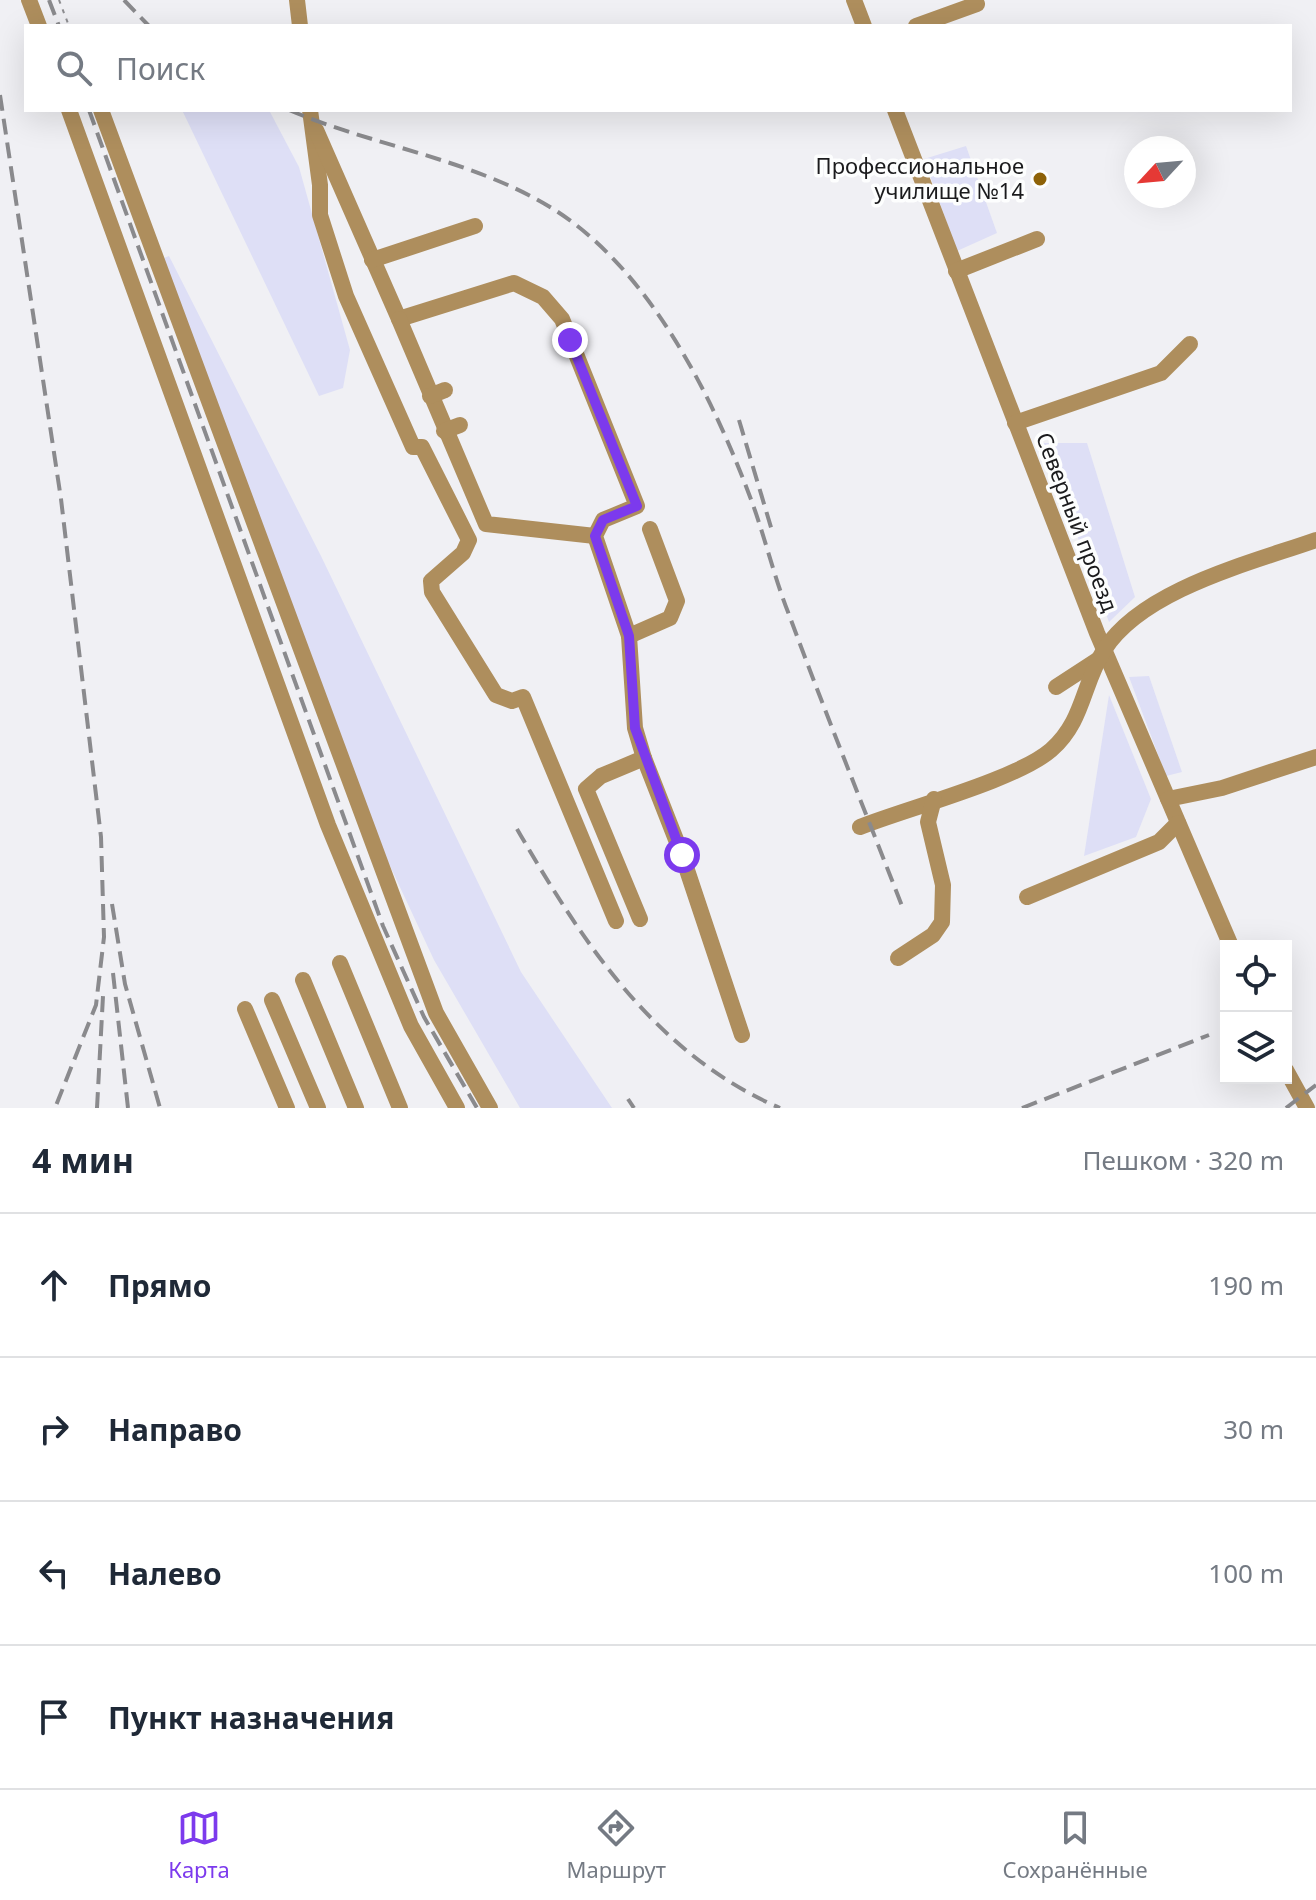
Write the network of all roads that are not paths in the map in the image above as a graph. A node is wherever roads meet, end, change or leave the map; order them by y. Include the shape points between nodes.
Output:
1 (29, 0) edge
2 (297, 0) edge
3 (854, 0) edge
4 (979, 1) edge
5 (38, 24) edge
6 (300, 24) edge
7 (863, 24) edge
8 (921, 24) edge
9 (70, 112) edge
10 (102, 112) edge
11 (896, 112) edge
12 (310, 115) edge
13 (475, 226) dead end
14 (1037, 239) dead end
15 (372, 260) junction
16 (956, 271) junction
17 (399, 319) junction
18 (1190, 344) dead end
19 (1015, 423) junction
20 (650, 529) dead end
21 (595, 536) junction
22 (1316, 540) edge
23 (629, 636) junction
24 (1102, 654) junction
25 (1056, 687) dead end
26 (1316, 757) edge
27 (644, 758) junction
28 (934, 799) junction
29 (1168, 799) junction
30 (1178, 823) junction
31 (860, 827) dead end
32 (1027, 897) dead end
33 (640, 919) dead end
34 (616, 921) dead end
35 (1228, 940) edge
36 (898, 958) dead end
37 (340, 963) dead end
38 (303, 980) dead end
39 (272, 1000) dead end
40 (245, 1009) dead end
41 (742, 1035) dead end
42 (1292, 1081) edge
43 (287, 1108) edge
44 (318, 1108) edge
45 (356, 1108) edge
46 (400, 1108) edge
47 (457, 1108) edge
48 (490, 1108) edge
49 (1307, 1108) edge

1 - 5 street
2 - 6 street
3 - 7 street
4 - 8 street
9 - 47 street via 328,825 411,1026
10 - 48 street via 436,1013
11 - 16 street, Северный проезд
12 - 15 street
12 - 34 street via 320,215 346,296 413,447 422,447 469,540 463,553 431,581 432,592 496,695 512,701 523,697
13 - 15 street
14 - 16 street
15 - 17 street
16 - 19 street, Северный проезд
17 - 21 street via 467,463 482,503 482,519 493,527
17 - 21 street via 514,283 543,297 562,319 566,342 637,506 603,520
18 - 19 street via 1161,373
19 - 24 street, Северный проезд
20 - 23 street via 677,601 670,618
21 - 23 street
22 - 24 street via 1161,600 1125,624
23 - 27 street via 635,728
24 - 25 street
24 - 28 street via 1075,723 1049,752 1007,774 950,786
24 - 29 street, Северный проезд
26 - 29 street via 1222,788
27 - 33 street via 601,776 586,789
27 - 41 street
28 - 31 street
28 - 36 street via 928,822 943,885 942,922 933,935
29 - 30 street, Северный проезд
30 - 32 street via 1159,842
30 - 35 street, Северный проезд
37 - 46 street
38 - 45 street
39 - 44 street
40 - 43 street
42 - 49 street

